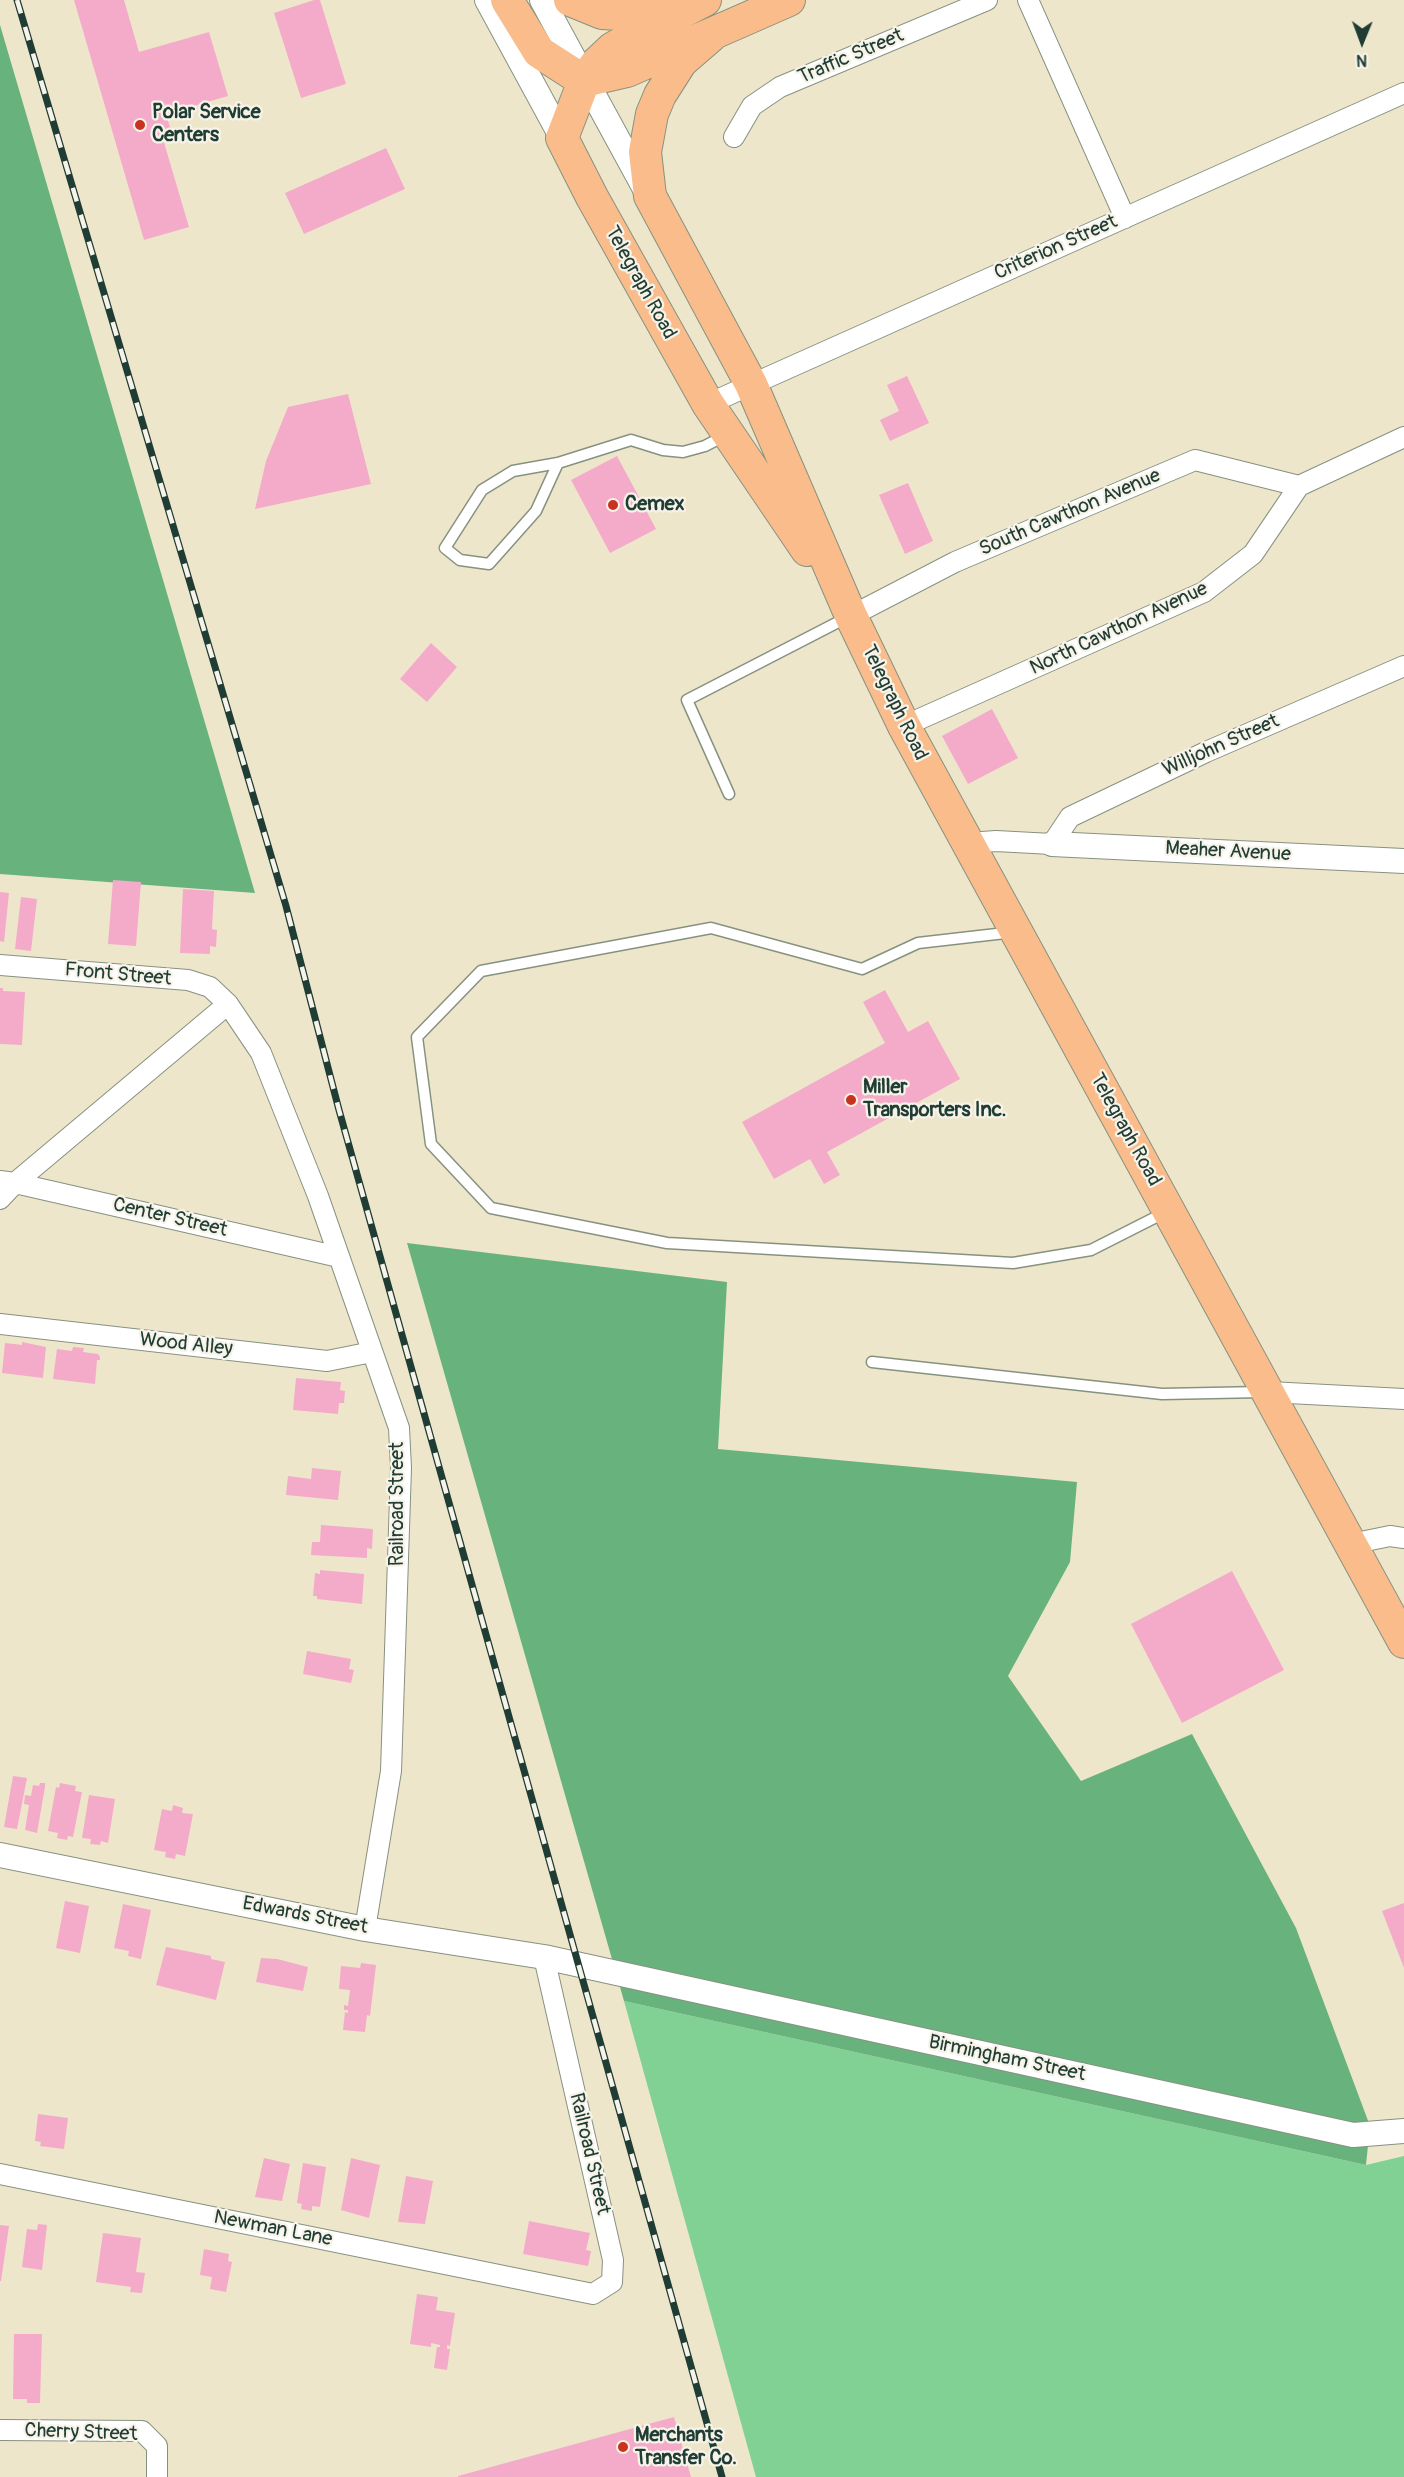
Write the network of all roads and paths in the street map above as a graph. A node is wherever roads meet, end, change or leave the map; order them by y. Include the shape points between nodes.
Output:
1 (487, 0) edge
2 (507, 0) edge
3 (542, 0) edge
4 (570, 0) edge
5 (789, 0) edge
6 (987, 0) edge
7 (1028, 0) edge
8 (701, 2) edge
9 (711, 36) junction
10 (585, 81) junction
11 (1404, 93) edge
12 (734, 137) dead end
13 (562, 138) junction
14 (650, 196) junction
15 (1125, 218) junction
16 (750, 384) junction
17 (708, 404) junction
18 (729, 434) junction
19 (1404, 437) edge
20 (558, 463) junction
21 (1299, 486) junction
22 (851, 616) junction
23 (1404, 666) edge
24 (904, 726) junction
25 (729, 794) dead end
26 (968, 843) junction
27 (1052, 844) junction
28 (1404, 861) edge
29 (1017, 932) junction
30 (0, 965) edge
31 (228, 1004) junction
32 (7, 1182) edge
33 (0, 1199) edge
34 (1169, 1210) junction
35 (339, 1257) junction
36 (0, 1324) edge
37 (372, 1352) junction
38 (872, 1362) dead end
39 (1269, 1392) junction
40 (1404, 1399) edge
41 (1404, 1538) edge
42 (1351, 1544) junction
43 (1404, 1642) edge
44 (0, 1855) edge
45 (365, 1929) junction
46 (544, 1957) junction
47 (611, 1972) joint
48 (1404, 2131) edge
49 (0, 2174) edge
50 (546, 2285) joint
51 (0, 2430) edge
52 (157, 2477) edge

1 - 13 street, Telegraph Road
2 - 10 main road via 538,52
3 - 10 street, Telegraph Road
4 - 8 main road via 602,13 638,15
5 - 9 main road
6 - 12 street, Traffic Street via 780,87 752,106
7 - 15 street
8 - 10 main road via 613,48
9 - 10 main road via 627,71
9 - 14 main road via 681,62 652,114 645,152
10 - 13 main road
10 - 14 street, Telegraph Road
11 - 15 street, Criterion Street
13 - 17 main road, Telegraph Road
14 - 16 main road, Telegraph Road
15 - 16 street, Criterion Street
16 - 17 street, Criterion Street
16 - 22 main road, Telegraph Road
17 - 18 main road, Telegraph Road
18 - 20 lane via 682,452 631,440
18 - 22 main road, Telegraph Road
19 - 21 street
20 - 20 lane via 536,511 489,564 460,560 445,548 482,490 513,471
21 - 22 street, South Cawthon Avenue via 1195,460 955,562
21 - 24 street, North Cawthon Avenue via 1254,554 1204,592
22 - 24 main road, Telegraph Road
22 - 25 lane via 687,700
23 - 27 street, Willjohn Street via 1206,752 1070,817
24 - 26 main road, Telegraph Road
26 - 27 street
26 - 29 main road, Telegraph Road
27 - 28 street, Meaher Avenue
29 - 34 main road, Telegraph Road
29 - 34 lane via 918,943 862,969 711,928 481,971 417,1037 431,1144 491,1208 667,1243 1013,1263 1092,1250
30 - 31 street, Front Street via 188,980 210,987
31 - 32 street
31 - 35 street, Railroad Street via 261,1053
32 - 33 street
32 - 35 street, Center Street
34 - 39 main road, Telegraph Road
35 - 37 street, Railroad Street
36 - 37 street, Wood Alley via 327,1361
37 - 45 street, Railroad Street via 399,1428 401,1468 391,1771
38 - 39 lane via 1162,1394
39 - 40 street
39 - 42 main road, Telegraph Road
41 - 42 street via 1390,1536
42 - 43 main road, Telegraph Road
44 - 45 street, Edwards Street
45 - 46 street, Edwards Street
46 - 47 street, Edwards Street
46 - 50 street, Railroad Street via 614,2260 612,2282 592,2294
47 - 48 street, Birmingham Street via 1353,2134
49 - 50 street, Newman Lane
51 - 52 street, Cherry Street via 142,2432 157,2446

